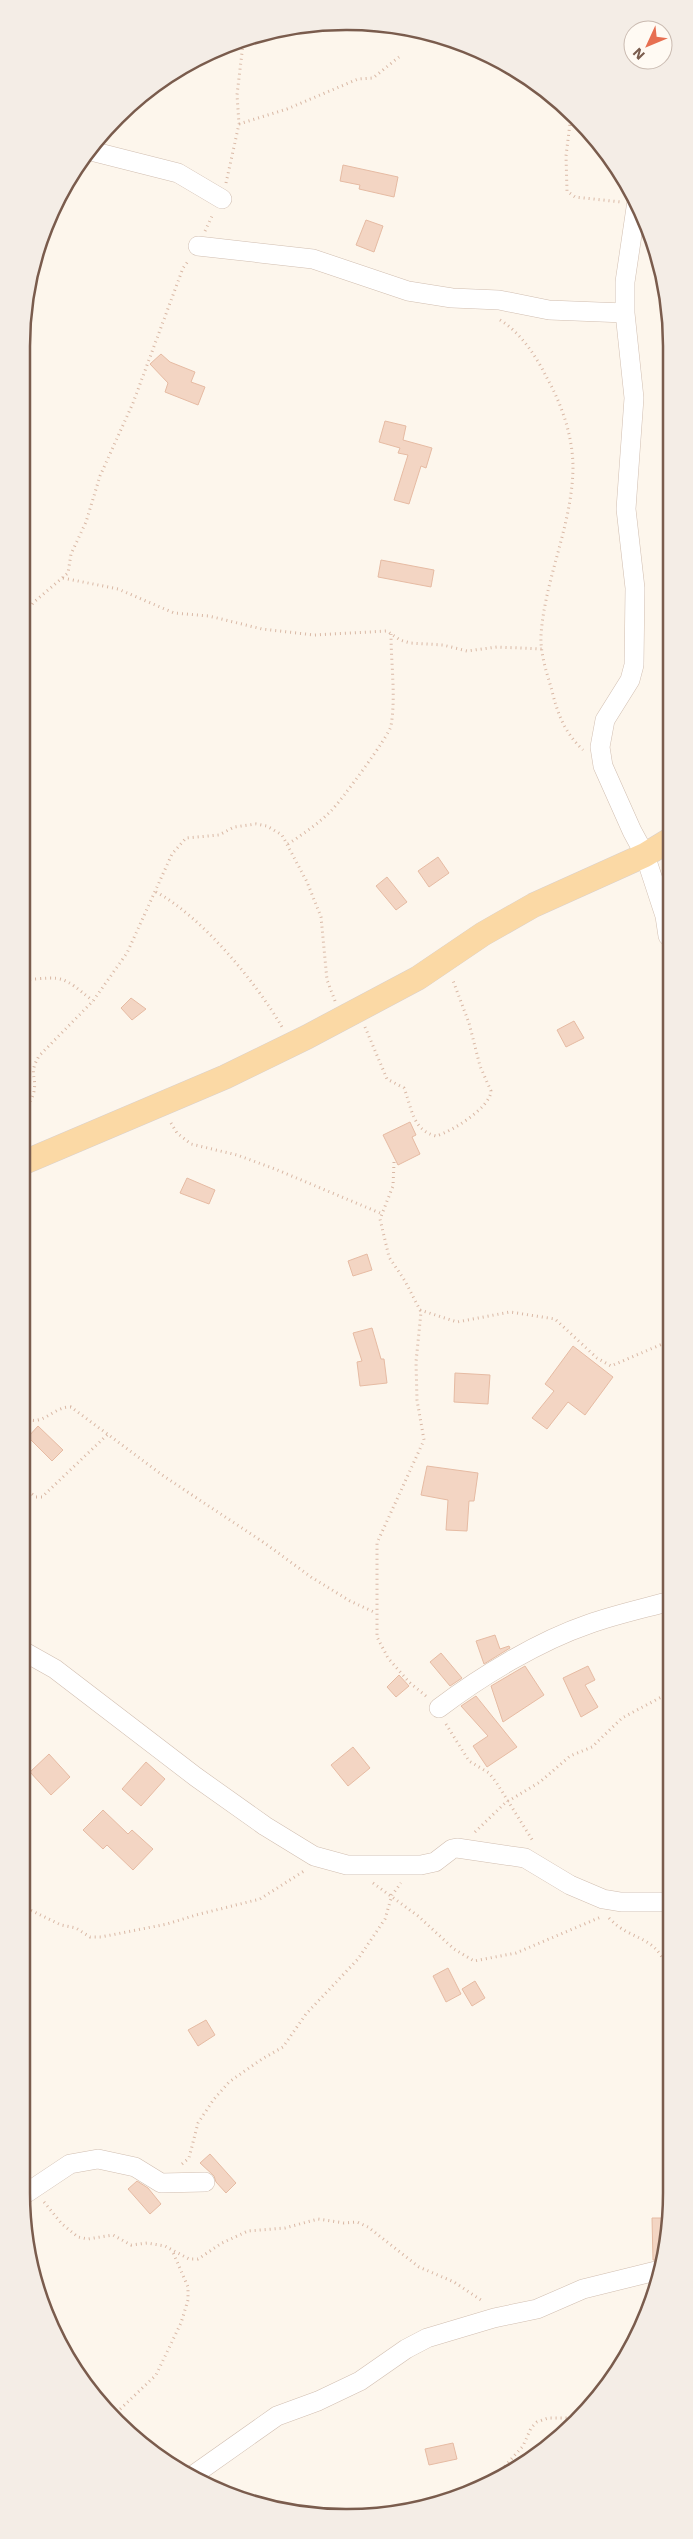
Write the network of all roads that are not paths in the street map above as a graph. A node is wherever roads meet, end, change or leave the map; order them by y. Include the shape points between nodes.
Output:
1 (96, 152) edge
2 (222, 199) road end
3 (635, 217) edge
4 (198, 246) road end
5 (625, 313) junction
6 (663, 844) edge
7 (645, 855) junction
8 (663, 910) edge
9 (30, 1160) edge
10 (663, 1603) edge
11 (30, 1655) edge
12 (439, 1708) road end
13 (663, 1902) edge
14 (206, 2182) dead end
15 (30, 2191) edge
16 (653, 2272) edge
17 (198, 2472) edge

1 - 2 street via 178,173
3 - 5 street via 625,282
4 - 5 street via 313,259 388,285 452,298 499,300 549,310
5 - 7 street via 634,398 626,509 635,588 634,665 630,680 605,720 600,746 603,766
6 - 7 main road
7 - 8 street
7 - 9 main road via 534,905 418,978 349,1016 225,1077
10 - 12 street via 588,1624 552,1640 479,1679
11 - 13 street via 55,1669 196,1777 304,1851 347,1865 431,1864 457,1848 515,1856 525,1858 589,1895 621,1902
14 - 15 street via 158,2182 135,2167 98,2158 70,2164
16 - 17 street via 583,2289 537,2309 427,2338 360,2381 277,2416

